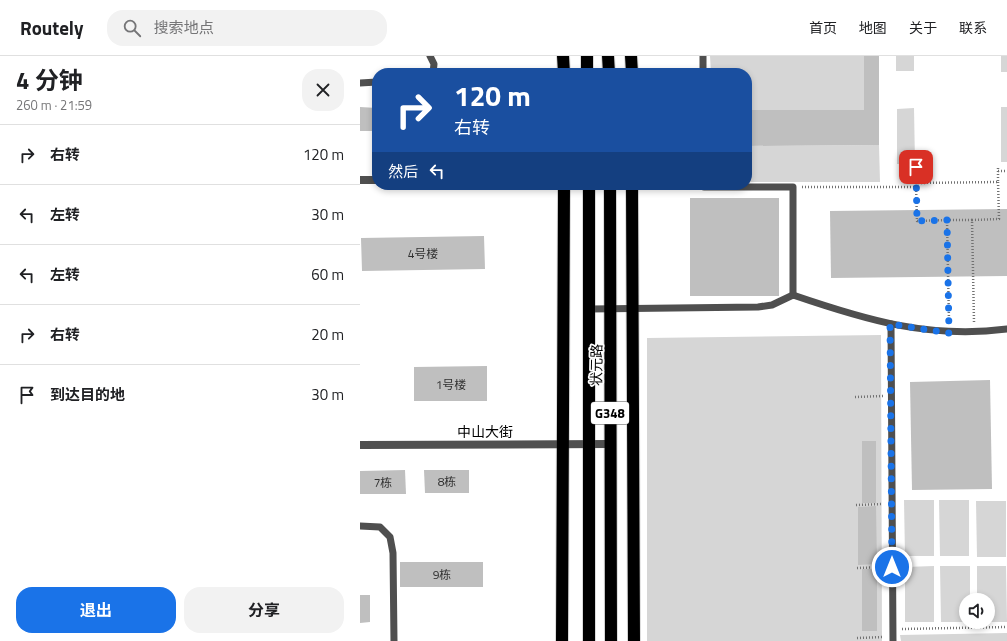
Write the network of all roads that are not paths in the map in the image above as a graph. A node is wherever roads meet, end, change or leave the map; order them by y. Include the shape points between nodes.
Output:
1 (430, 56) edge
2 (564, 56) edge
3 (587, 56) edge
4 (608, 56) edge
5 (632, 56) edge
6 (703, 56) edge
7 (434, 68) edge
8 (564, 68) edge
9 (587, 68) edge
10 (609, 68) edge
11 (632, 68) edge
12 (703, 68) edge
13 (372, 82) edge
14 (360, 83) edge
15 (360, 180) edge
16 (372, 180) edge
17 (752, 187) edge
18 (564, 190) edge
19 (589, 190) edge
20 (610, 190) edge
21 (632, 190) edge
22 (793, 295) junction
23 (611, 308) junction
24 (633, 308) junction
25 (590, 309) junction
26 (890, 324) junction
27 (1007, 329) edge
28 (563, 444) junction
29 (589, 444) junction
30 (610, 444) junction
31 (360, 445) edge
32 (360, 526) edge
33 (893, 639) edge
34 (394, 641) edge
35 (562, 641) edge
36 (589, 641) edge
37 (611, 641) edge
38 (634, 641) edge

1 - 7 lane
2 - 8 highway
3 - 9 highway
4 - 10 highway
5 - 11 highway
6 - 12 lane
13 - 14 lane
15 - 16 street
17 - 22 lane via 793,187
18 - 28 highway
19 - 25 highway, 状元路 / G348
20 - 23 highway, 状元路 / G348
21 - 24 highway
22 - 24 lane via 772,305 758,307
22 - 26 lane
23 - 24 lane
23 - 25 lane
23 - 30 highway, 状元路 / G348
24 - 38 highway
25 - 29 highway, 状元路 / G348
26 - 27 lane via 949,333
26 - 33 lane
28 - 29 street, 中山大街
28 - 31 street, 中山大街
28 - 35 highway
29 - 30 street, 中山大街
29 - 36 highway, 状元路 / G348
30 - 37 highway, 状元路 / G348
32 - 34 lane via 380,527 390,537 394,553

